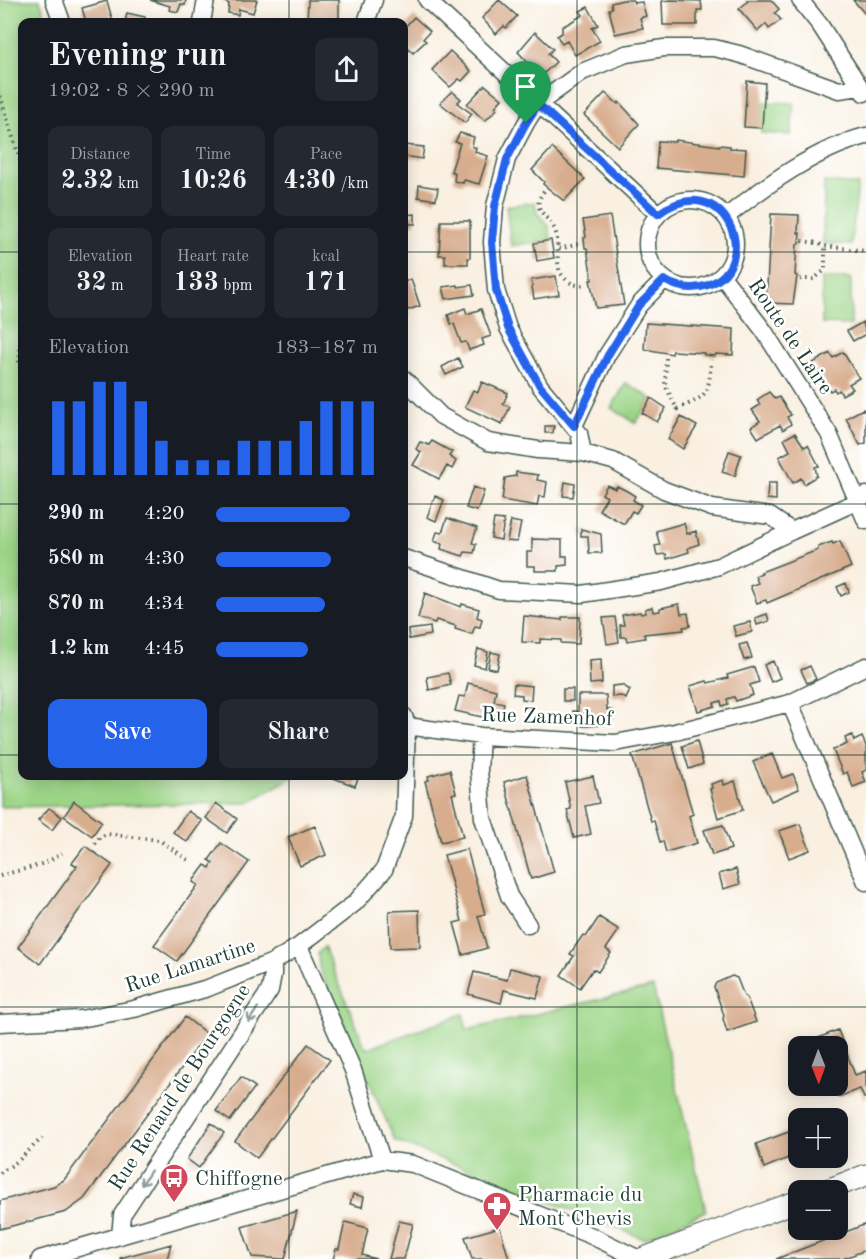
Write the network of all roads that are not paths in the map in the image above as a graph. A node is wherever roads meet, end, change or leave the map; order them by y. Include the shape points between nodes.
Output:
1 (54, 0) edge
2 (206, 0) edge
3 (374, 0) edge
4 (427, 0) edge
5 (800, 0) edge
6 (61, 18) edge
7 (203, 18) edge
8 (367, 18) edge
9 (863, 92) edge
10 (538, 104) junction
11 (866, 136) edge
12 (658, 214) junction
13 (726, 217) junction
14 (722, 276) junction
15 (664, 280) junction
16 (408, 383) edge
17 (574, 426) junction
18 (584, 453) junction
19 (862, 498) edge
20 (866, 521) edge
21 (792, 531) junction
22 (408, 559) edge
23 (866, 666) edge
24 (790, 703) junction
25 (408, 722) edge
26 (481, 736) junction
27 (404, 780) edge
28 (866, 882) edge
29 (528, 925) dead end
30 (299, 946) junction
31 (273, 962) junction
32 (0, 1023) edge
33 (382, 1160) junction
34 (866, 1175) edge
35 (848, 1182) edge
36 (788, 1205) edge
37 (120, 1236) junction
38 (40, 1259) edge
39 (640, 1259) edge

1 - 6 street
2 - 7 street
3 - 8 street
4 - 10 street
5 - 9 street
9 - 10 street via 838,90 714,48 664,48 627,54 582,72
10 - 12 street
10 - 17 street via 507,159 495,206 492,242 496,290 508,328 540,386
11 - 13 street via 843,142 763,187
12 - 13 street via 685,200 715,207
12 - 15 street via 646,241 654,269
13 - 14 street via 735,241 734,254
14 - 15 street via 712,284 687,289
14 - 19 street, Route de Laire via 764,331 829,434
15 - 17 street via 639,305 608,355
16 - 18 street via 441,416 488,442
17 - 18 street
18 - 21 street via 613,461 663,490 712,508 770,516
19 - 20 street, Route de Laire
19 - 21 street
21 - 22 street via 720,566 661,582 582,594 500,590
23 - 24 street, Rue Zamenhof
24 - 26 street, Rue Zamenhof via 615,743
24 - 28 street
25 - 26 street, Rue Zamenhof
26 - 29 street via 478,770 483,818 509,896
27 - 30 street, Rue Lamartine via 404,816 384,870 355,903
30 - 31 street, Rue Lamartine
30 - 33 street via 353,1070
31 - 32 street, Rue Lamartine via 208,988 134,1009 80,1019
31 -> 37 street, Rue Renaud de Bourgogne via 270,990 122,1215
33 - 37 street
33 - 39 street via 413,1164
34 - 35 street
36 - 39 street
37 - 38 street

